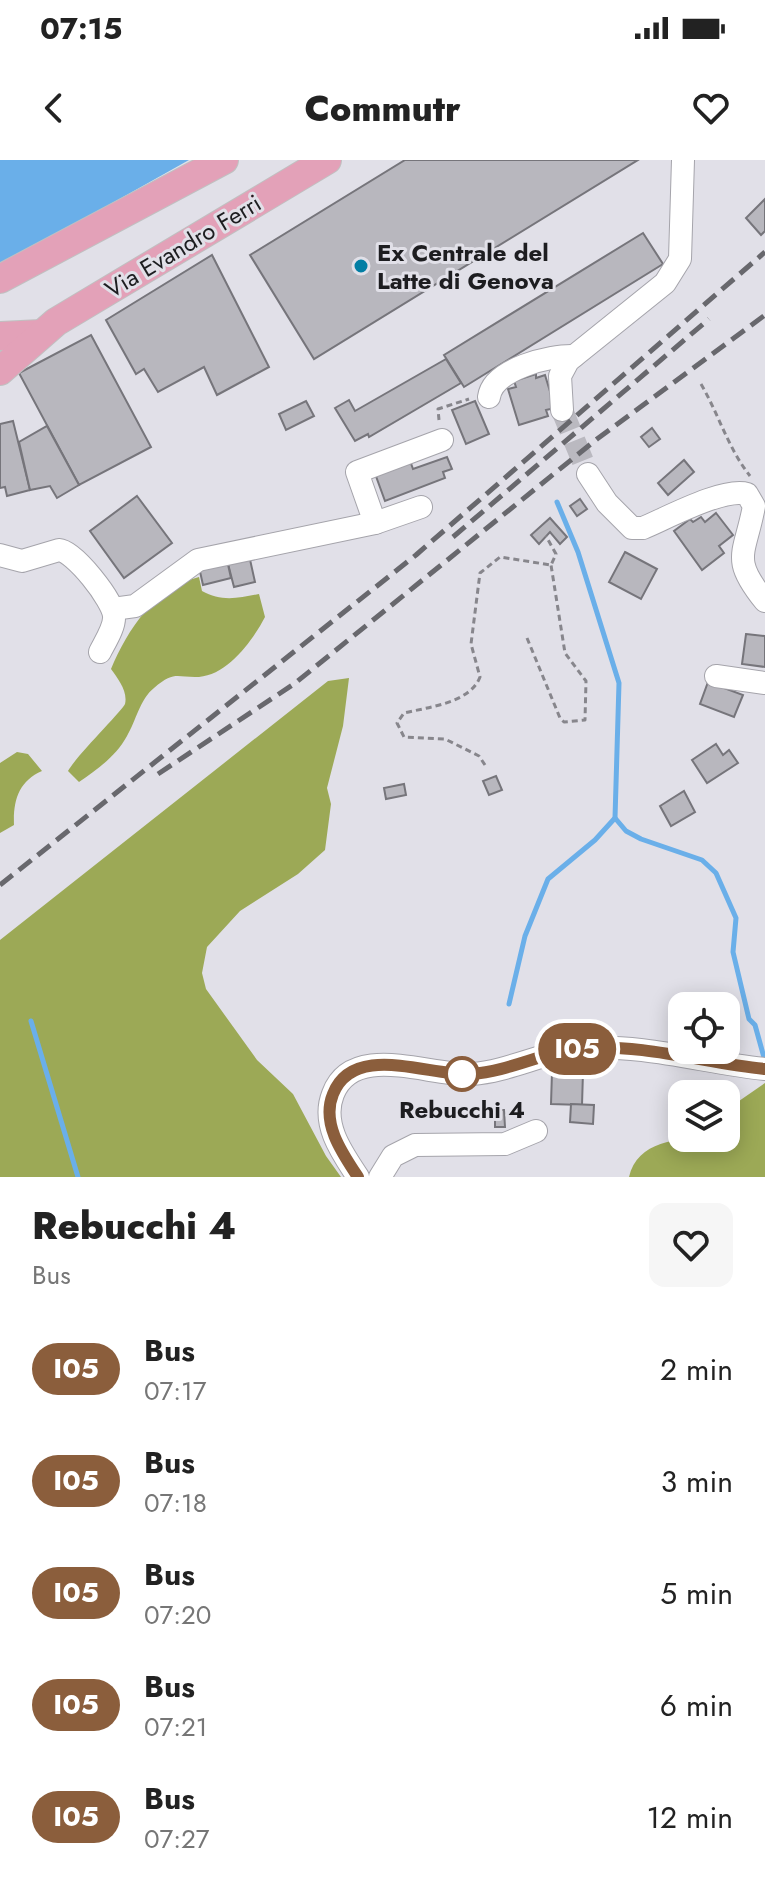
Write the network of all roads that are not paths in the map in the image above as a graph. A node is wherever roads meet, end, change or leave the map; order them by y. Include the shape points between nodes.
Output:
1 (224, 160) edge
2 (327, 160) edge
3 (683, 160) edge
4 (0, 279) edge
5 (41, 334) junction
6 (0, 336) edge
7 (574, 356) junction
8 (0, 371) edge
9 (489, 397) road end
10 (562, 410) tunnel mouth
11 (442, 440) road end
12 (588, 474) tunnel mouth
13 (421, 507) dead end
14 (375, 523) junction
15 (0, 555) edge
16 (765, 601) edge
17 (113, 609) junction
18 (100, 652) dead end
19 (716, 676) dead end
20 (765, 683) edge
21 (765, 1069) edge
22 (536, 1131) dead end
23 (358, 1177) edge
24 (380, 1177) edge

1 - 4 main road
2 - 5 main road, Via Evandro Ferri
3 - 7 street via 680,259 665,283
5 - 6 main road, Via Evandro Ferri
5 - 8 main road, Via Evandro Ferri
7 - 9 street via 561,355 502,377
7 - 10 street via 560,376
11 - 14 street via 357,472
12 - 16 street via 632,528 744,492 753,503 741,562
13 - 14 street
14 - 17 street via 198,560 135,606
15 - 17 street via 14,562 59,550 71,553
17 - 18 street via 115,620
19 - 20 street
21 - 23 street via 617,1048 558,1051 470,1074 357,1068 339,1081 329,1106 334,1134
22 - 24 street via 505,1144 402,1148

